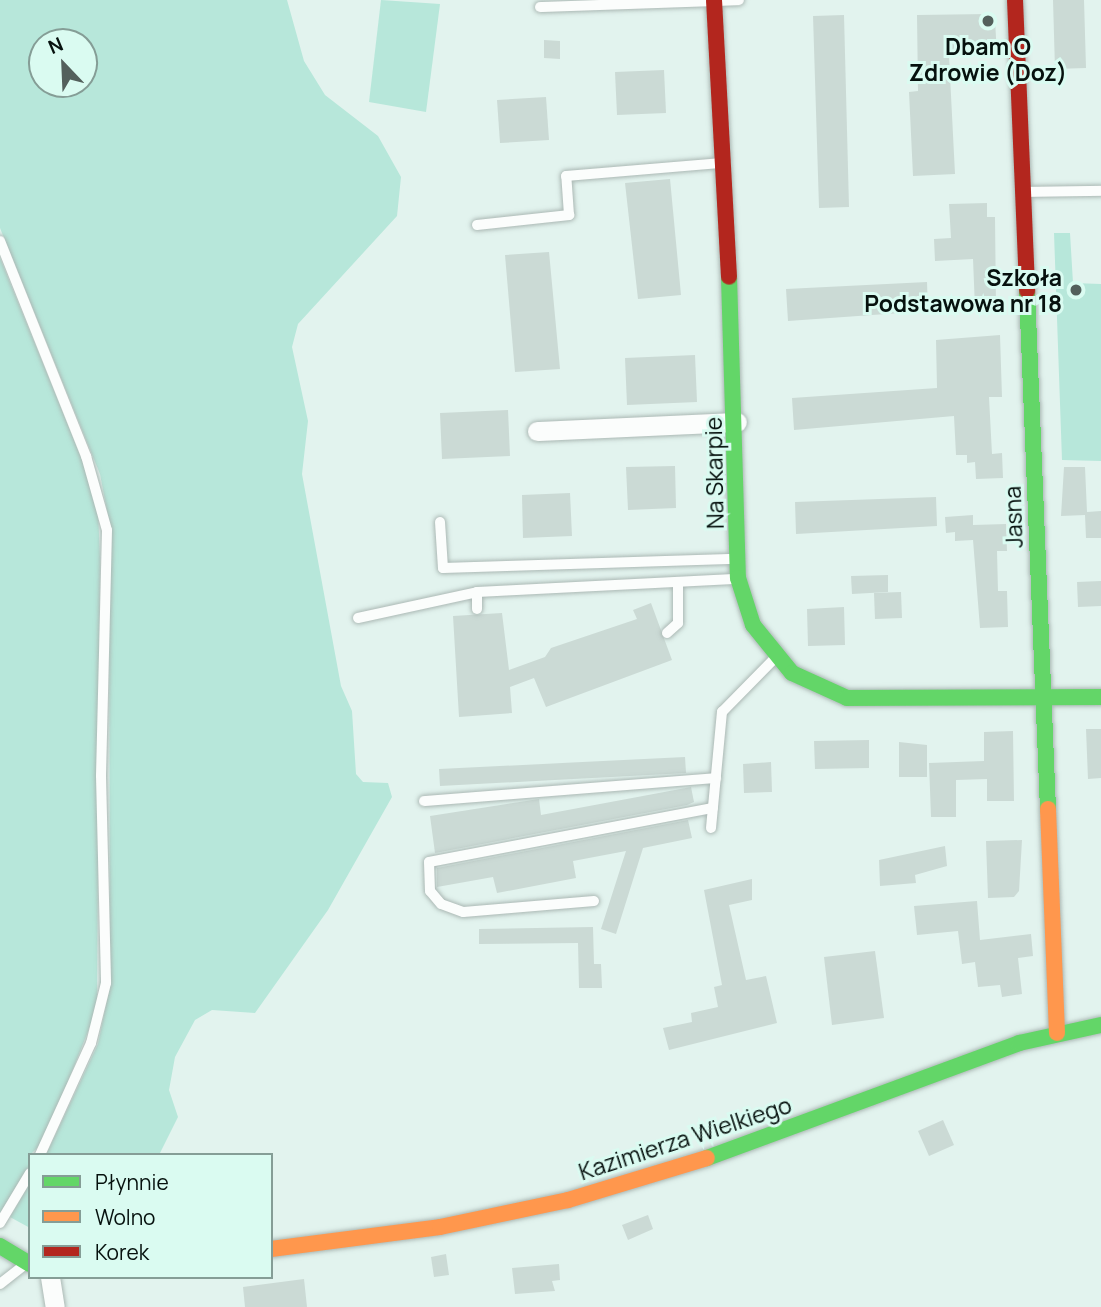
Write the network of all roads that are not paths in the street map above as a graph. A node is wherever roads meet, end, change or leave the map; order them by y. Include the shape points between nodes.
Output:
1 (714, 0) edge
2 (740, 0) edge
3 (1015, 0) edge
4 (540, 7) dead end
5 (723, 163) junction
6 (1101, 191) edge
7 (1023, 192) junction
8 (477, 225) dead end
9 (0, 241) edge
10 (737, 422) junction
11 (537, 431) dead end
12 (440, 522) dead end
13 (737, 559) junction
14 (738, 578) junction
15 (678, 582) junction
16 (477, 592) junction
17 (477, 609) dead end
18 (358, 618) dead end
19 (667, 634) dead end
20 (775, 657) junction
21 (1101, 697) edge
22 (1043, 699) junction
23 (716, 778) junction
24 (424, 801) dead end
25 (713, 808) junction
26 (711, 828) dead end
27 (594, 901) dead end
28 (1101, 1025) edge
29 (1057, 1033) junction
30 (41, 1153) edge
31 (28, 1176) edge
32 (0, 1223) edge
33 (0, 1246) edge
34 (273, 1250) edge
35 (28, 1263) edge
36 (50, 1279) edge
37 (0, 1284) edge
38 (55, 1307) edge

1 - 2 lane
1 - 4 lane
1 - 5 street, Na Skarpie
3 - 7 street, Jasna
5 - 8 lane via 566,176 569,215
5 - 10 street, Na Skarpie
6 - 7 lane
7 - 22 street, Jasna
9 - 30 lane via 86,456 107,530 102,776 106,983 91,1043
10 - 11 street
10 - 13 street, Na Skarpie
12 - 13 lane via 443,568
13 - 14 street, Na Skarpie
14 - 15 lane
14 - 20 street, Na Skarpie via 753,625
15 - 16 lane
15 - 19 lane via 678,623
16 - 17 lane
16 - 18 lane
20 - 22 street, Na Skarpie via 809,684 847,698
20 - 23 lane via 722,712
21 - 22 street, Na Skarpie
22 - 29 street, Jasna
23 - 24 lane
23 - 25 lane
25 - 26 lane
25 - 27 lane via 429,862 430,891 441,904 463,912
28 - 29 street, Kazimierza Wielkiego
29 - 34 street, Kazimierza Wielkiego via 712,1156 568,1200 440,1227
31 - 32 lane
33 - 35 street
35 - 37 lane
36 - 38 street

